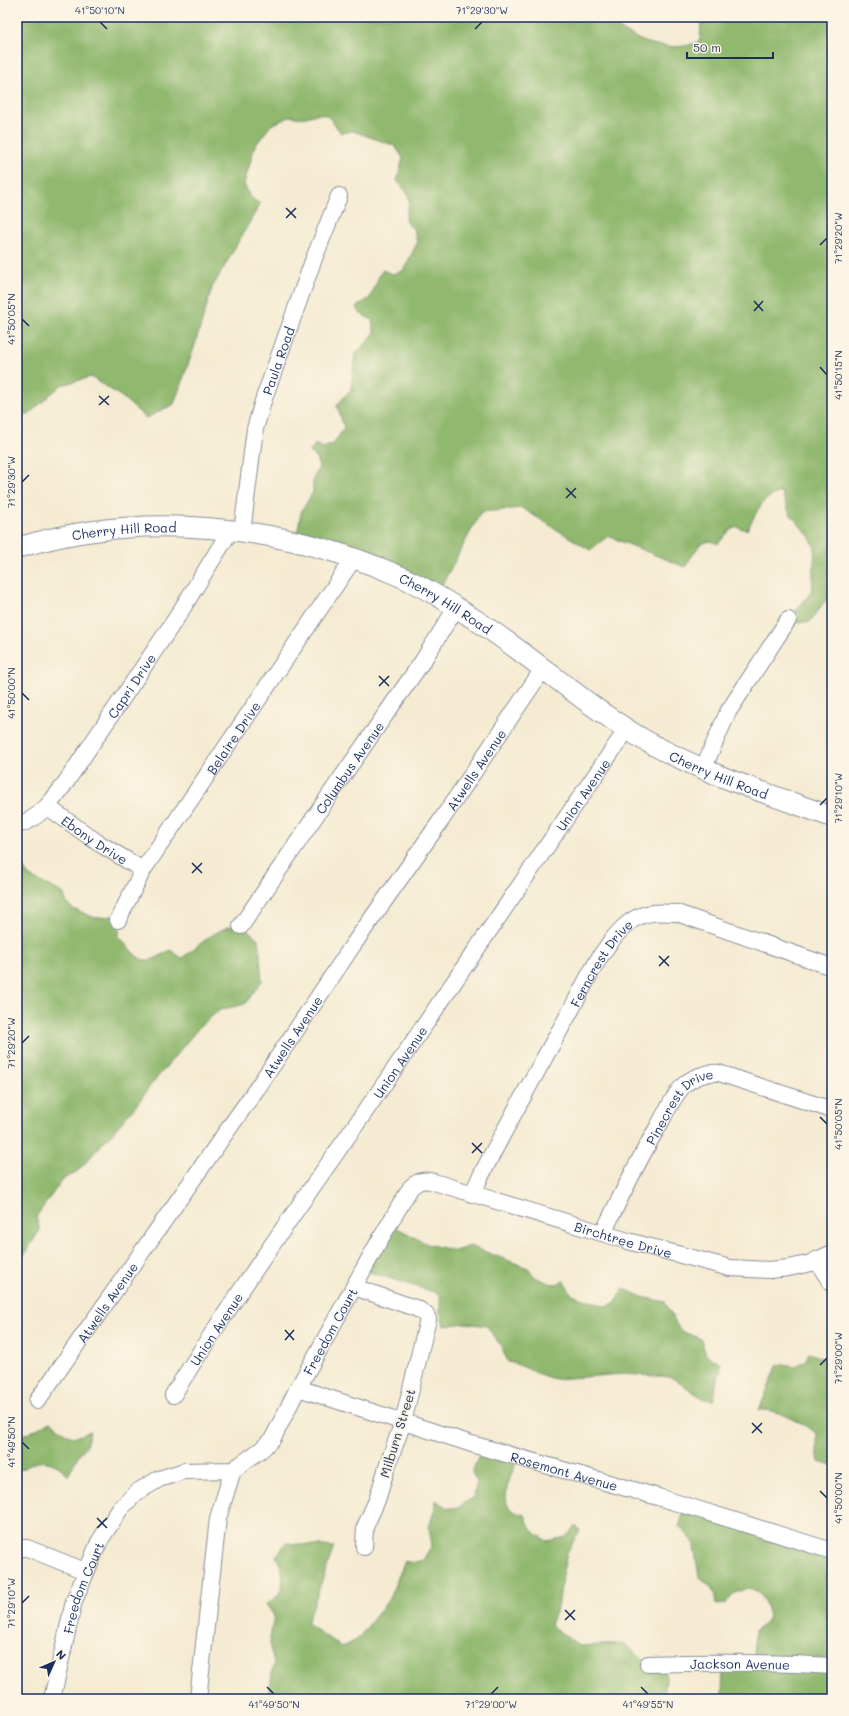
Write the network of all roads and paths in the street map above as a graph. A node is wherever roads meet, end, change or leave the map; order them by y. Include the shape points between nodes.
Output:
1 (339, 196) dead end
2 (236, 531) junction
3 (17, 548) edge
4 (354, 558) junction
5 (456, 608) junction
6 (788, 620) dead end
7 (543, 669) junction
8 (627, 729) junction
9 (703, 769) junction
10 (49, 806) junction
11 (832, 817) edge
12 (17, 825) edge
13 (143, 870) junction
14 (118, 920) dead end
15 (241, 926) dead end
16 (832, 967) edge
17 (832, 1110) edge
18 (417, 1182) joint
19 (472, 1194) junction
20 (603, 1233) junction
21 (832, 1253) edge
22 (816, 1260) junction
23 (832, 1284) edge
24 (354, 1287) junction
25 (298, 1388) junction
26 (173, 1395) dead end
27 (37, 1401) dead end
28 (403, 1422) junction
29 (233, 1470) junction
30 (364, 1547) dead end
31 (17, 1548) edge
32 (832, 1551) edge
33 (85, 1571) junction
34 (648, 1664) dead end
35 (832, 1666) edge
36 (52, 1699) edge
37 (198, 1699) edge

1 - 2 street, Paula Road via 263,401 255,429
2 - 3 main road, Cherry Hill Road via 168,526 107,529 73,534
2 - 4 main road, Cherry Hill Road via 330,550
2 - 10 street, Capri Drive
4 - 5 main road, Cherry Hill Road via 399,576
4 - 13 street, Belaire Drive
5 - 7 main road, Cherry Hill Road
5 - 15 street, Columbus Avenue via 422,662
6 - 9 street via 728,712
7 - 8 main road, Cherry Hill Road
7 - 27 street, Atwells Avenue via 260,1084
8 - 9 main road, Cherry Hill Road
8 - 26 street, Union Avenue via 291,1216
9 - 11 main road, Cherry Hill Road
10 - 12 street, Capri Drive
10 - 13 street, Ebony Drive via 97,842
13 - 14 street, Belaire Drive
16 - 19 street, Ferncrest Drive via 677,913 640,915 622,928 600,958 492,1152
17 - 20 street, Pinecrest Drive via 719,1073 714,1072 690,1080 671,1102 636,1163
18 - 19 street, Birchtree Drive via 426,1180
18 - 24 street, Freedom Court via 411,1187
19 - 20 street, Birchtree Drive
20 - 22 street, Birchtree Drive via 730,1268 769,1270 789,1268
21 - 22 street, Birchtree Drive
22 - 23 street
24 - 25 street, Freedom Court
24 - 28 street, Milburn Street via 418,1309 428,1319
25 - 28 street, Rosemont Avenue
25 - 29 street, Freedom Court via 272,1438 254,1457
28 - 30 street, Milburn Street via 377,1500 365,1527
28 - 32 street, Rosemont Avenue
29 - 33 street, Freedom Court via 184,1471 147,1484 120,1509 99,1542
29 - 37 street via 218,1518
31 - 33 street via 27,1548
33 - 36 street, Freedom Court via 68,1620
34 - 35 street, Jackson Avenue via 725,1662

